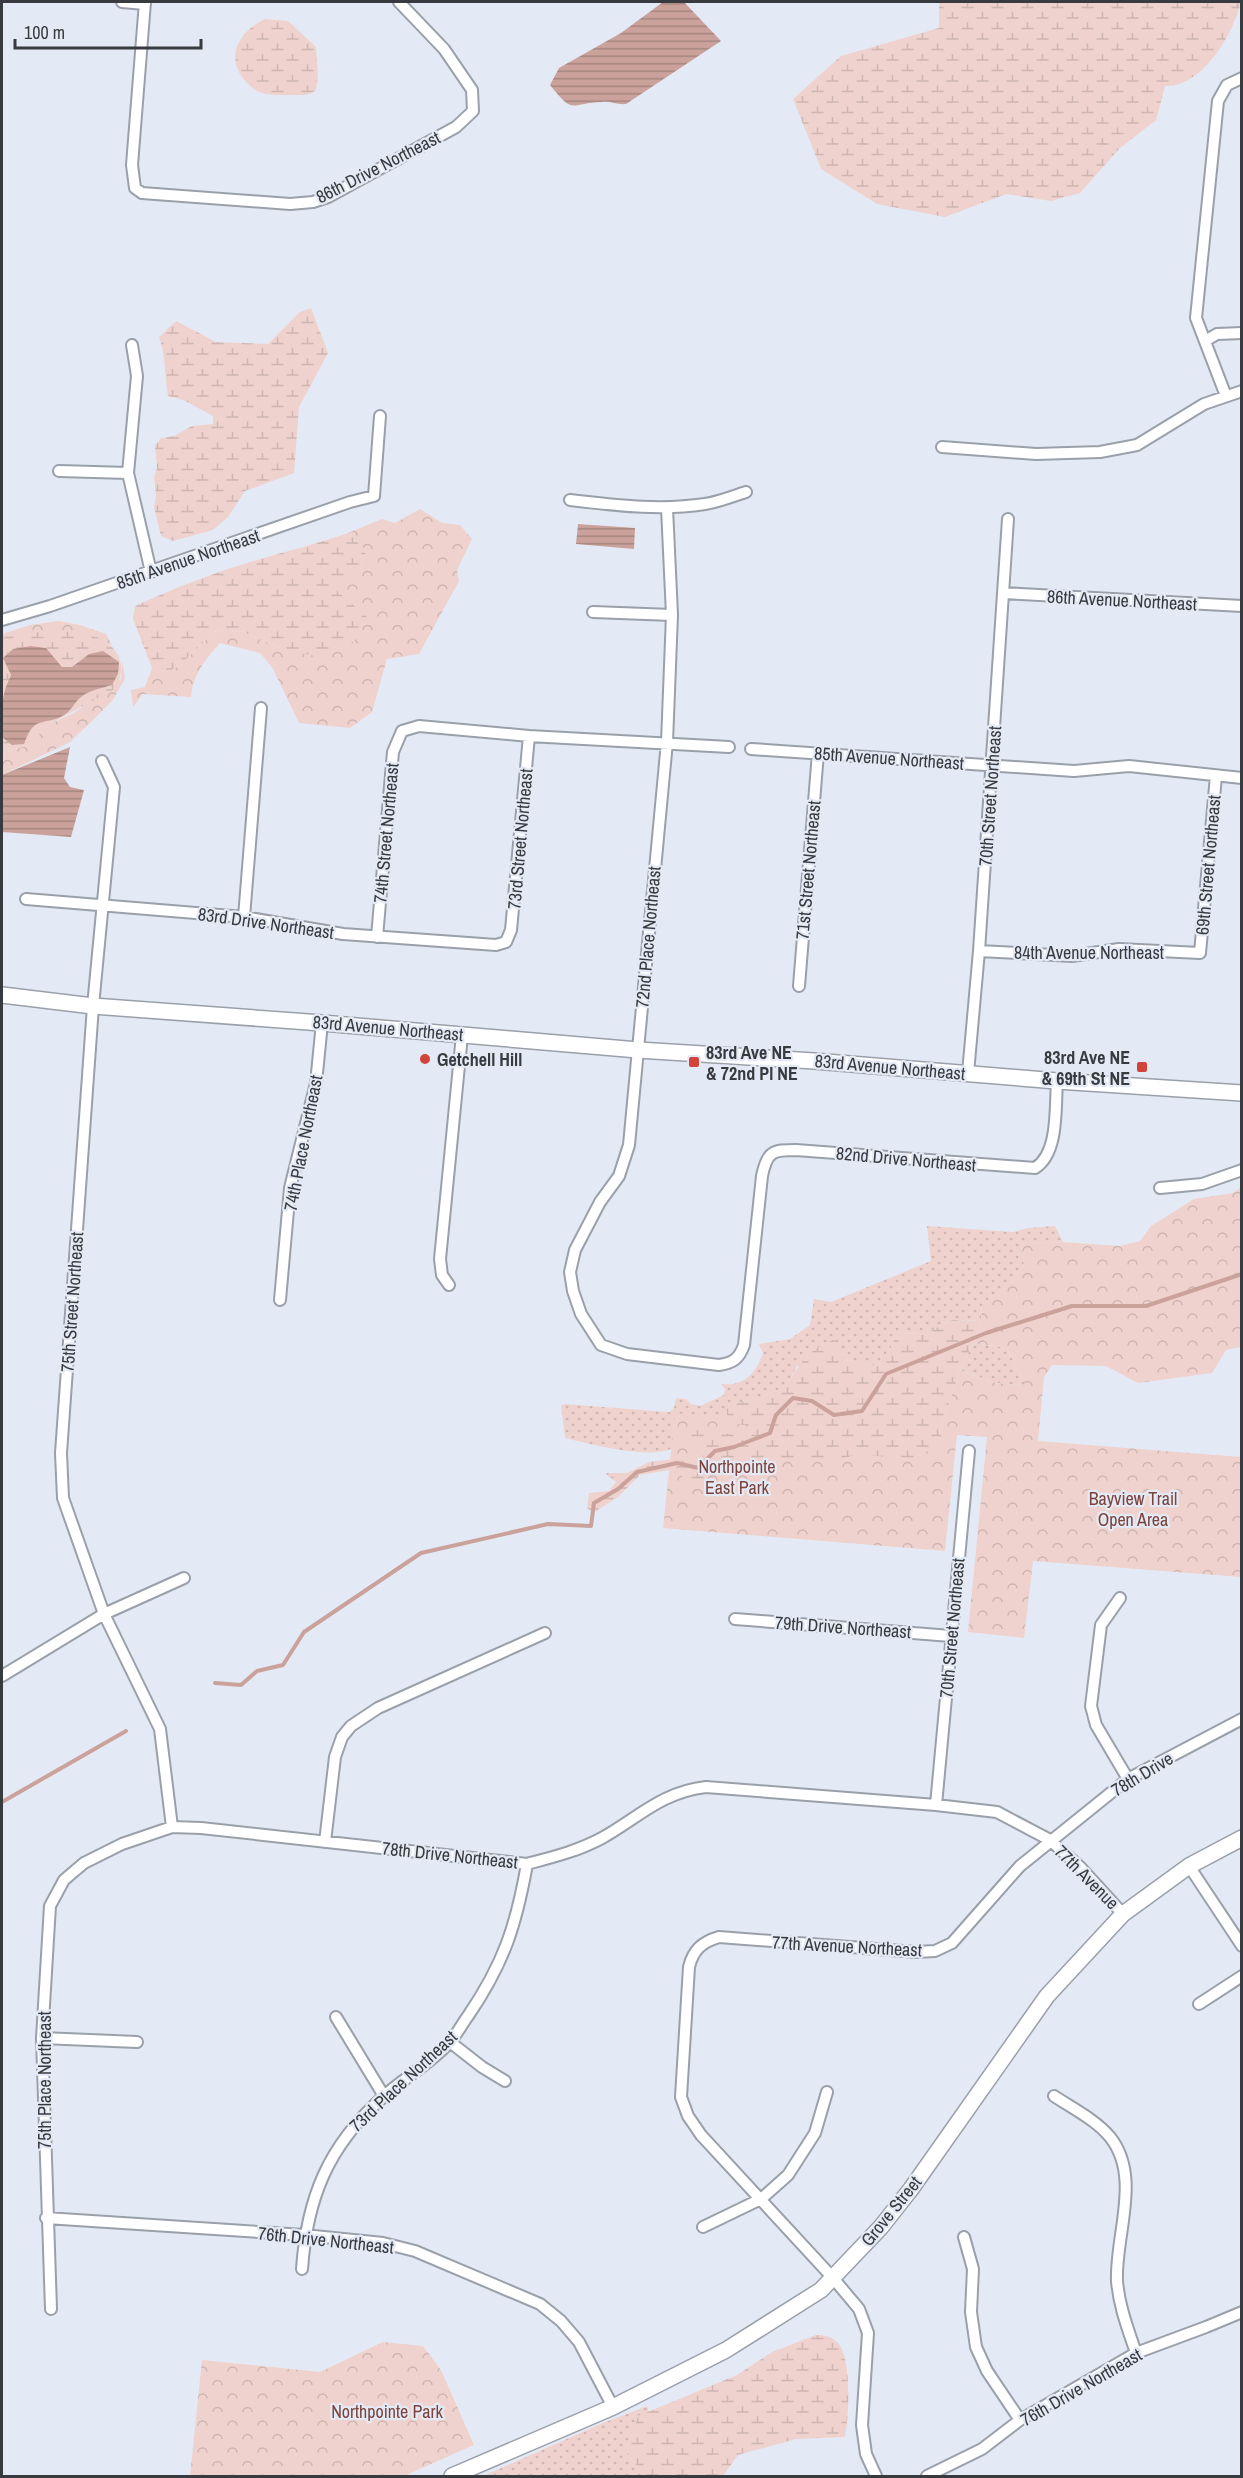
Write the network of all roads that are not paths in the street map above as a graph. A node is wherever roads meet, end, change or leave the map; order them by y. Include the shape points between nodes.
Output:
1 (122, 2) edge
2 (399, 2) edge
3 (145, 3) edge
4 (1242, 78) edge
5 (1242, 333) edge
6 (1205, 340) junction
7 (132, 345) dead end
8 (1242, 390) edge
9 (1226, 396) junction
10 (380, 416) dead end
11 (942, 447) dead end
12 (59, 471) dead end
13 (128, 473) junction
14 (746, 492) dead end
15 (570, 500) dead end
16 (667, 508) junction
17 (1008, 519) dead end
18 (151, 572) junction
19 (1003, 593) junction
20 (1242, 606) edge
21 (593, 612) dead end
22 (672, 615) junction
23 (2, 620) edge
24 (261, 708) dead end
25 (529, 736) junction
26 (667, 742) junction
27 (729, 747) dead end
28 (751, 749) dead end
29 (818, 753) junction
30 (102, 761) dead end
31 (992, 766) junction
32 (1216, 776) junction
33 (1242, 778) edge
34 (26, 899) dead end
35 (103, 906) junction
36 (244, 917) junction
37 (377, 937) junction
38 (506, 942) joint
39 (979, 951) junction
40 (1200, 953) joint
41 (799, 986) dead end
42 (2, 995) edge
43 (93, 1006) junction
44 (322, 1023) junction
45 (462, 1035) junction
46 (638, 1050) junction
47 (968, 1073) junction
48 (1057, 1081) junction
49 (1242, 1093) edge
50 (1242, 1170) edge
51 (1160, 1188) dead end
52 (449, 1286) dead end
53 (280, 1300) dead end
54 (740, 1355) joint
55 (969, 1450) dead end
56 (184, 1578) dead end
57 (1120, 1598) dead end
58 (104, 1614) junction
59 (735, 1619) dead end
60 (545, 1633) dead end
61 (951, 1636) junction
62 (2, 1676) edge
63 (1242, 1719) edge
64 (1128, 1779) junction
65 (936, 1805) junction
66 (172, 1827) junction
67 (1242, 1838) edge
68 (1050, 1840) junction
69 (325, 1842) junction
70 (84, 1863) joint
71 (526, 1864) junction
72 (1189, 1866) junction
73 (1123, 1914) junction
74 (1242, 1946) edge
75 (1242, 1976) edge
76 (1199, 2004) dead end
77 (336, 2017) dead end
78 (42, 2038) junction
79 (137, 2042) dead end
80 (450, 2042) junction
81 (506, 2081) dead end
82 (826, 2092) dead end
83 (384, 2096) junction
84 (1054, 2096) dead end
85 (761, 2199) junction
86 (46, 2218) junction
87 (703, 2227) dead end
88 (304, 2235) junction
89 (964, 2237) dead end
90 (302, 2269) dead end
91 (833, 2278) junction
92 (51, 2309) dead end
93 (1242, 2312) edge
94 (1136, 2353) junction
95 (613, 2407) junction
96 (1020, 2420) junction
97 (452, 2476) edge
98 (876, 2476) edge
99 (927, 2476) edge

1 - 3 street
2 - 3 street, 86th Drive Northeast via 444,50 472,90 472,111 456,127 328,197 290,204 142,193 135,188 132,165
4 - 6 street via 1227,85 1218,101 1196,318
5 - 6 street via 1217,334
6 - 9 street
7 - 13 street via 137,376
8 - 9 street
9 - 11 street via 1204,404 1137,445 1100,452 1036,454
10 - 18 street, 85th Avenue Northeast via 374,496
12 - 13 street
13 - 18 street
14 - 16 street via 708,504
15 - 16 street
16 - 22 street, 72nd Place Northeast
17 - 19 street, 70th Street Northeast
18 - 23 street, 85th Avenue Northeast
19 - 20 street, 86th Avenue Northeast
19 - 31 street, 70th Street Northeast
21 - 22 street
22 - 26 street, 72nd Place Northeast
24 - 36 street
25 - 26 street
25 - 37 street, 74th Street Northeast via 419,726 402,731 393,752
25 - 38 street, 73rd Street Northeast via 511,930
26 - 27 street
26 - 46 street, 72nd Place Northeast
28 - 29 street, 85th Avenue Northeast
29 - 31 street, 85th Avenue Northeast
29 - 41 street, 71st Street Northeast
30 - 35 street, 75th Street Northeast via 114,787
31 - 32 street, 85th Avenue Northeast via 1074,771 1129,766
31 - 39 street, 70th Street Northeast
32 - 33 street, 85th Avenue Northeast
32 - 40 street, 69th Street Northeast
34 - 35 street, 83rd Drive Northeast
35 - 36 street, 83rd Drive Northeast
35 - 43 street, 75th Street Northeast
36 - 37 street, 83rd Drive Northeast
37 - 38 street, 83rd Drive Northeast via 484,946
39 - 40 street, 84th Avenue Northeast via 1072,956 1119,948
39 - 47 street, 70th Street Northeast
42 - 43 street, 83rd Avenue Northeast
43 - 44 street, 83rd Avenue Northeast
43 - 58 street, 75th Street Northeast via 61,1453 63,1498
44 - 45 street, 83rd Avenue Northeast
44 - 53 street, 74th Place Northeast via 316,1083 290,1188
45 - 46 street, 83rd Avenue Northeast
45 - 52 street via 440,1259 442,1275
46 - 47 street, 83rd Avenue Northeast
46 - 54 street, 72nd Place Northeast via 629,1145 619,1176 600,1202 575,1250 570,1272 573,1291 581,1314 601,1344 627,1354 719,1365 731,1363
47 - 48 street, 83rd Avenue Northeast
48 - 49 street, 83rd Avenue Northeast
48 - 54 street, 82nd Drive Northeast via 1050,1152 1044,1163 1035,1168 796,1150 776,1150 768,1156 762,1176
50 - 51 street via 1202,1184
55 - 61 street, 70th Street Northeast
56 - 58 street
57 - 64 street via 1101,1625 1091,1706 1096,1725
58 - 62 street
58 - 66 street, 75th Street Northeast via 160,1729
59 - 61 street, 79th Drive Northeast
60 - 69 street via 378,1708 351,1726 335,1757
61 - 65 street, 70th Street Northeast
63 - 64 street, 78th Drive
64 - 68 street, 78th Drive
65 - 68 street, 78th Drive Northeast via 997,1812
65 - 71 street, 78th Drive Northeast via 706,1787 688,1789 665,1798 602,1838 571,1852
66 - 69 street, 78th Drive Northeast
66 - 70 street, 78th Drive Northeast via 122,1844
67 - 72 street, Grove Street
68 - 73 street, 77th Avenue
68 - 85 street, 77th Avenue Northeast via 1020,1866 952,1942 935,1951 719,1937 706,1941 692,1956 681,2097 700,2134
69 - 71 street, 78th Drive Northeast
70 - 78 street, 75th Place Northeast via 64,1880 50,1906
71 - 80 street, 73rd Place Northeast via 518,1912 504,1955
72 - 73 street, Grove Street
72 - 74 street
73 - 91 street, Grove Street via 1047,1996 911,2189
75 - 76 street
77 - 83 street
78 - 79 street
78 - 86 street, 75th Place Northeast
80 - 81 street
80 - 83 street, 73rd Place Northeast
82 - 85 street via 816,2133 788,2175
83 - 88 street, 73rd Place Northeast via 349,2130 331,2158 317,2187
84 - 94 street via 1110,2137 1122,2159 1125,2187 1117,2279 1120,2303
85 - 87 street
85 - 91 street
86 - 88 street, 76th Drive Northeast
86 - 92 street, 75th Place Northeast
88 - 90 street, 73rd Place Northeast
88 - 95 street, 76th Drive Northeast via 383,2243 415,2251 540,2304 561,2320 579,2342
89 - 96 street via 974,2269 971,2312 976,2347
91 - 95 street, Grove Street via 821,2290 726,2350
91 - 98 street via 859,2309 867,2333 862,2425 866,2454
93 - 94 street, 76th Drive Northeast
94 - 96 street, 76th Drive Northeast
95 - 97 street, Grove Street
96 - 99 street, 76th Drive Northeast via 982,2449

